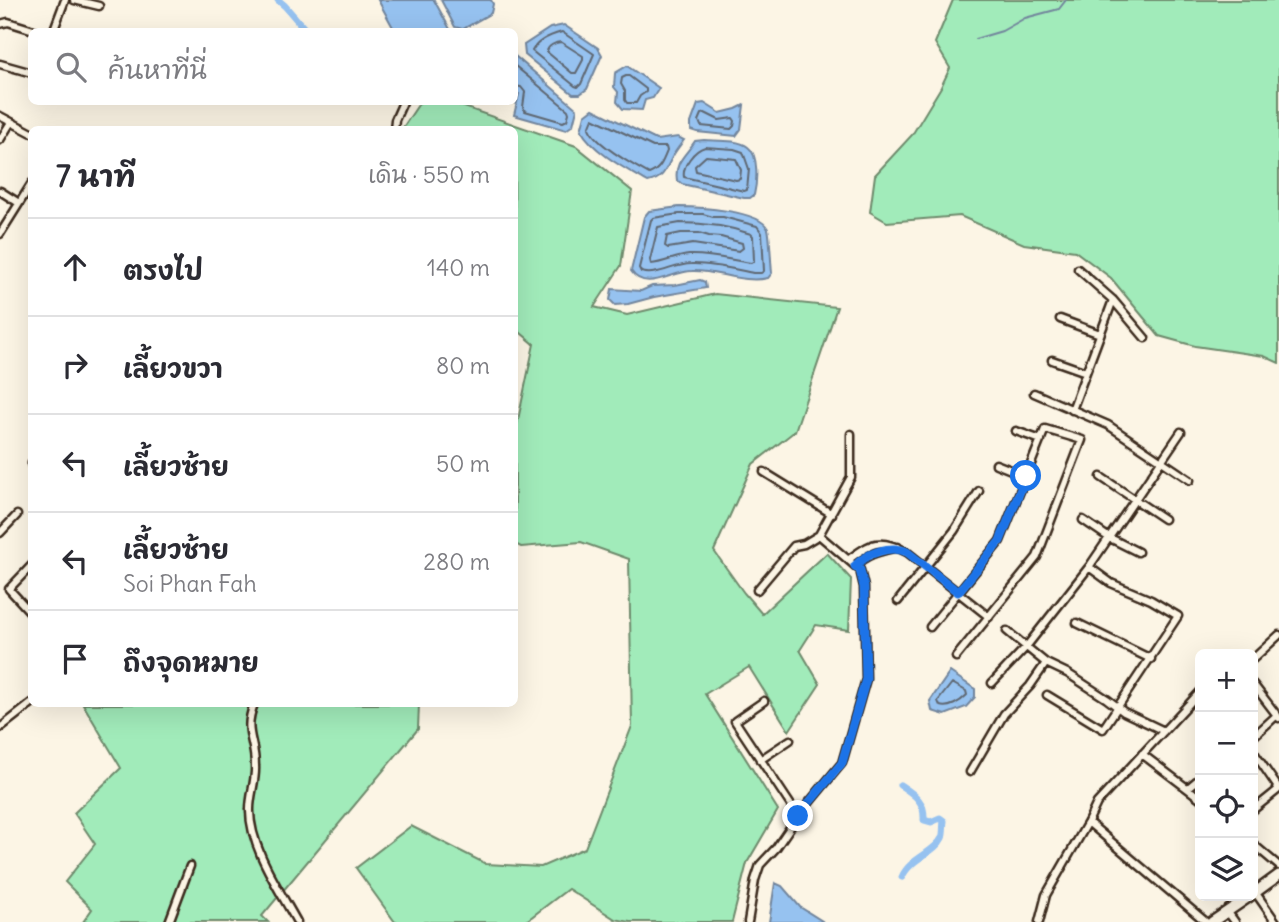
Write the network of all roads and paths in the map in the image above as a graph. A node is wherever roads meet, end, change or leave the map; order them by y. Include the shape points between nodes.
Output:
1 (65, 0) edge
2 (74, 0) edge
3 (99, 6) dead end
4 (0, 24) edge
5 (28, 28) edge
6 (54, 28) edge
7 (0, 64) edge
8 (28, 72) edge
9 (402, 105) edge
10 (0, 116) edge
11 (11, 122) junction
12 (394, 126) edge
13 (28, 132) edge
14 (0, 140) edge
15 (28, 189) edge
16 (0, 191) edge
17 (19, 202) junction
18 (0, 234) edge
19 (1077, 269) dead end
20 (1113, 300) junction
21 (1060, 319) dead end
22 (1100, 334) junction
23 (1144, 338) dead end
24 (1052, 360) dead end
25 (1086, 372) junction
26 (1034, 393) dead end
27 (1072, 410) junction
28 (1016, 431) dead end
29 (1181, 432) dead end
30 (851, 433) dead end
31 (1041, 440) junction
32 (1160, 461) junction
33 (996, 464) dead end
34 (764, 472) dead end
35 (1026, 476) junction
36 (1101, 477) dead end
37 (1190, 480) dead end
38 (979, 491) dead end
39 (1134, 499) junction
40 (831, 514) junction
41 (18, 515) dead end
42 (1164, 519) dead end
43 (1083, 520) dead end
44 (0, 533) edge
45 (820, 535) junction
46 (1108, 537) junction
47 (898, 548) junction
48 (1138, 552) dead end
49 (848, 560) junction
50 (855, 566) junction
51 (925, 567) junction
52 (1088, 567) junction
53 (28, 569) edge
54 (757, 590) dead end
55 (958, 592) junction
56 (898, 601) dead end
57 (28, 610) edge
58 (989, 617) junction
59 (1077, 623) dead end
60 (930, 628) dead end
61 (1007, 631) dead end
62 (1279, 635) edge
63 (1026, 647) junction
64 (1258, 654) edge
65 (956, 657) dead end
66 (1151, 659) junction
67 (1046, 663) junction
68 (992, 683) dead end
69 (1258, 691) edge
70 (1047, 695) dead end
71 (1195, 697) edge
72 (764, 701) dead end
73 (28, 706) edge
74 (253, 707) edge
75 (1117, 707) junction
76 (1278, 717) edge
77 (0, 728) edge
78 (1164, 731) junction
79 (1258, 733) edge
80 (790, 740) dead end
81 (1142, 754) junction
82 (1258, 758) edge
83 (760, 760) junction
84 (970, 772) dead end
85 (1195, 782) edge
86 (1188, 788) junction
87 (1279, 789) edge
88 (1195, 794) edge
89 (1258, 804) edge
90 (798, 816) junction
91 (1088, 822) junction
92 (1258, 848) edge
93 (190, 866) dead end
94 (1279, 866) edge
95 (1279, 874) edge
96 (1258, 890) edge
97 (1258, 900) edge
98 (1244, 901) edge
99 (1226, 916) edge
100 (169, 922) edge
101 (297, 922) edge
102 (748, 922) edge
103 (1040, 922) edge
104 (1206, 922) edge
105 (1212, 922) edge
106 (1235, 922) edge
107 (1276, 922) edge

1 - 6 street
2 - 3 street
4 - 5 street
7 - 8 street
9 - 12 street
10 - 11 street
11 - 13 street
11 - 14 street
15 - 17 street
16 - 17 street
17 - 18 street
19 - 20 street
20 - 22 street
20 - 23 street
21 - 22 street
22 - 25 street
24 - 25 street
25 - 27 street
26 - 27 street
27 - 32 street via 1108,425
28 - 31 street
29 - 32 street
30 - 40 street via 851,477
31 - 35 street
31 - 58 street via 1045,429 1082,440 1037,557
32 - 37 street
32 - 39 street
33 - 35 street
34 - 40 street
35 - 55 street via 1000,541
36 - 39 street
38 - 51 street
39 - 42 street
39 - 46 street
40 - 45 street
41 - 44 street
43 - 46 street
45 - 49 street
45 - 54 street via 794,546
46 - 48 street
46 - 52 street
47 - 49 street via 888,543 873,545
47 - 50 street via 872,554
47 - 51 street
49 - 50 street
50 - 90 street via 864,587 866,679 842,763
51 - 55 street
51 - 56 street
52 - 63 street
52 - 66 street via 1178,616
53 - 57 street via 9,589
55 - 58 street
55 - 60 street
58 - 65 street
59 - 66 street
61 - 63 street
62 - 64 street
63 - 67 street
63 - 68 street
66 - 75 street
67 - 75 street
67 - 84 street via 1004,714
69 - 76 street
70 - 75 street via 1103,729
71 - 78 street
72 - 83 street via 735,721
73 - 77 street
74 - 101 street via 248,726 256,769 251,824 257,846
75 - 78 street
76 - 79 street
78 - 81 street
80 - 83 street
81 - 86 street
81 - 91 street via 1097,803
82 - 87 street
83 - 90 street
85 - 86 street
86 - 88 street
87 - 89 street
90 - 102 street via 760,865
91 - 103 street via 1046,895
91 - 104 street
92 - 94 street
93 - 100 street
95 - 96 street
97 - 107 street
98 - 99 street
99 - 105 street
99 - 106 street

